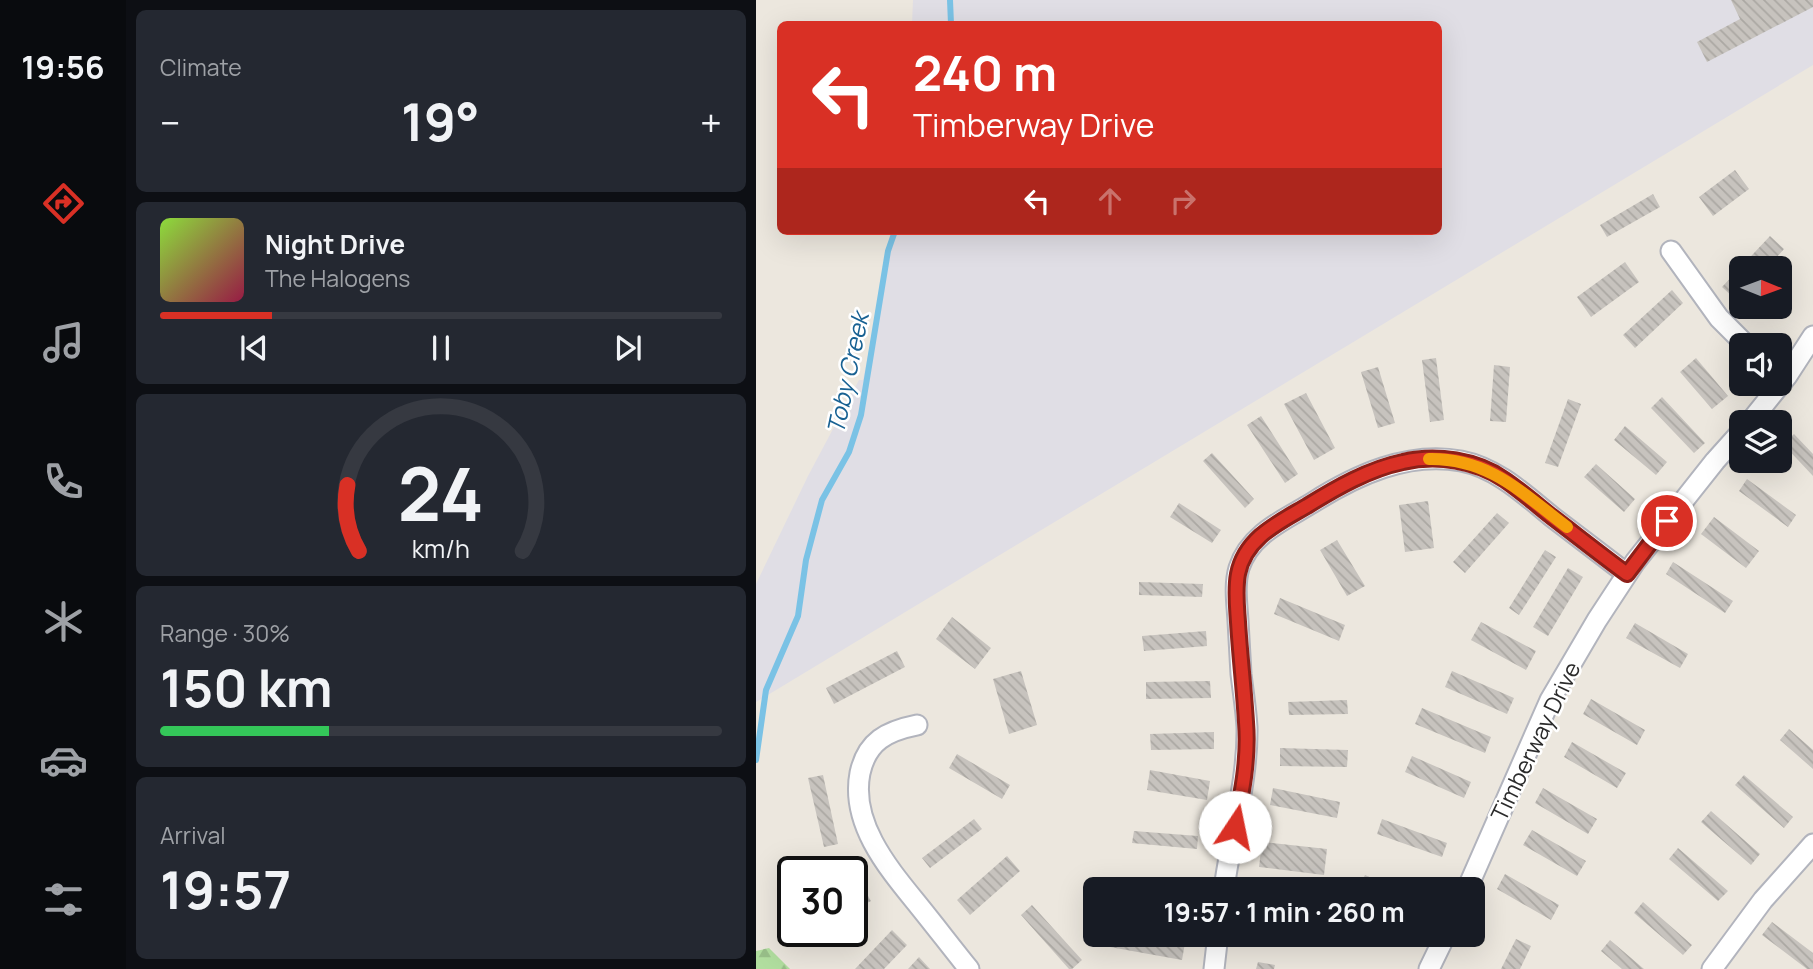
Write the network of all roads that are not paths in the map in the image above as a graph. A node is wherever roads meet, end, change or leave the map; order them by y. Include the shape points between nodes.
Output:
1 (1671, 251) dead end
2 (1734, 333) edge
3 (1813, 336) edge
4 (1792, 364) edge
5 (1729, 445) edge
6 (1627, 574) junction
7 (917, 725) dead end
8 (1813, 844) edge
9 (1226, 877) edge
10 (1471, 877) edge
11 (1217, 947) edge
12 (1440, 947) edge
13 (969, 969) edge
14 (1214, 969) edge
15 (1429, 969) edge
16 (1712, 969) edge

1 - 2 street
3 - 4 street
5 - 6 street, Timberway Drive
6 - 9 street via 1503,478 1462,461 1403,461 1328,493 1266,531 1250,547 1237,578 1246,767
6 - 10 street, Timberway Drive via 1550,700
7 - 13 street via 878,739 867,754 858,783 863,819 891,871
8 - 16 street via 1763,900
11 - 14 street
12 - 15 street

